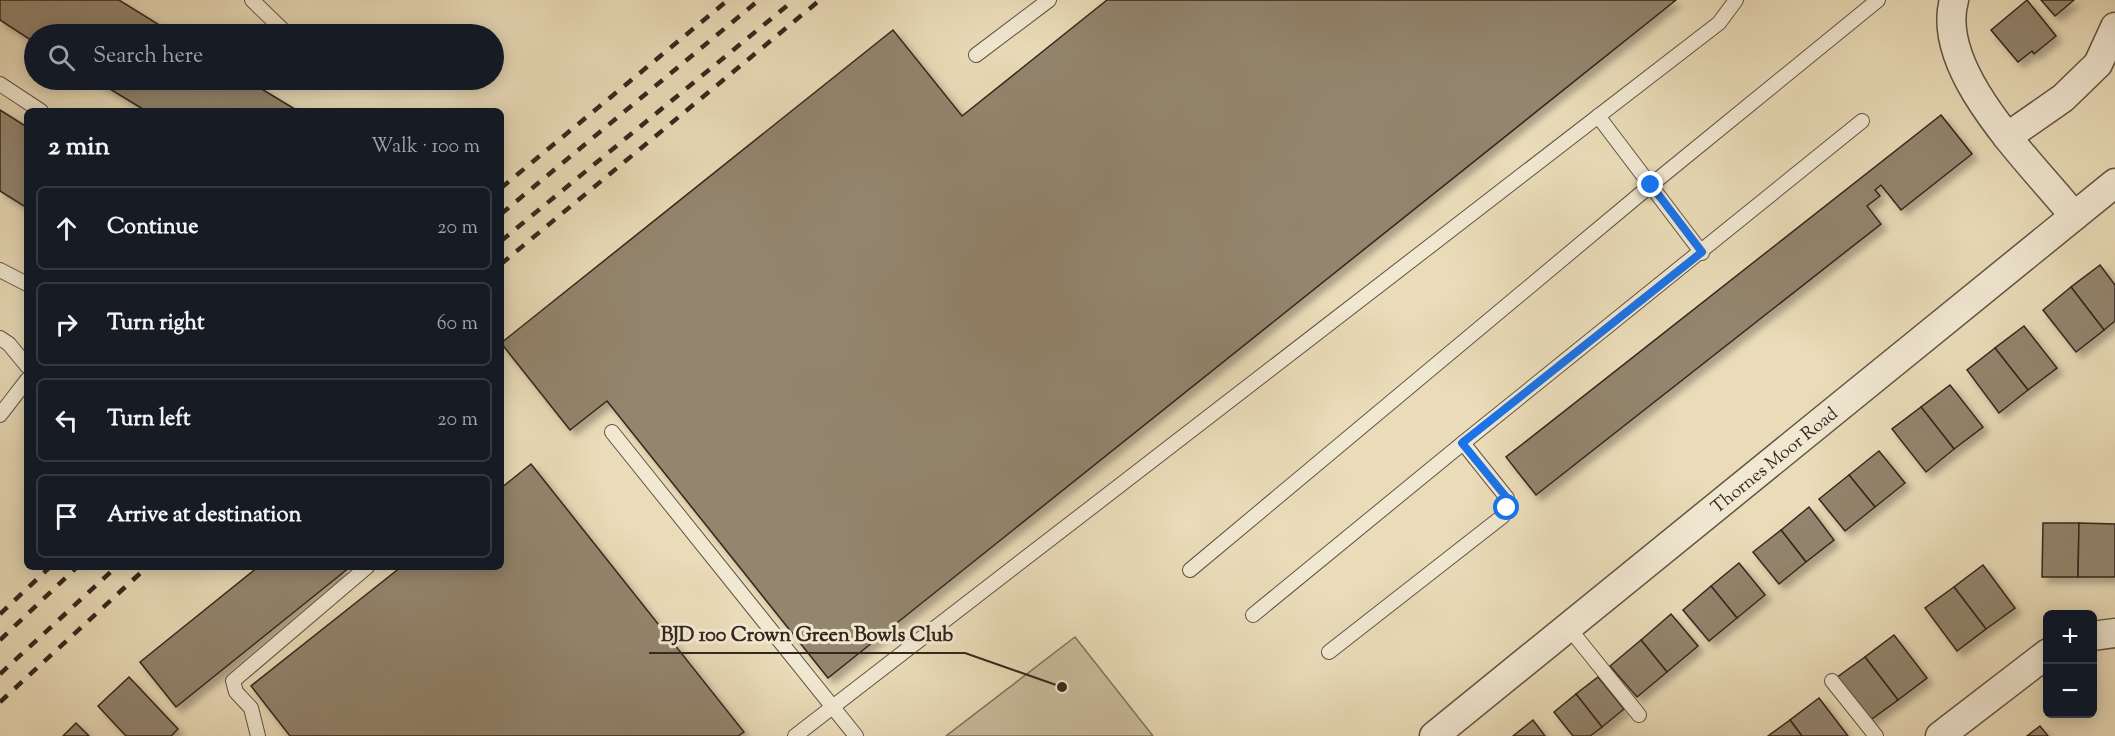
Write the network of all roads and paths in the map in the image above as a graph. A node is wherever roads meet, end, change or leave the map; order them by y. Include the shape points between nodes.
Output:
1 (252, 0) edge
2 (1049, 0) edge
3 (1736, 0) edge
4 (1878, 0) edge
5 (1954, 0) edge
6 (277, 24) edge
7 (2115, 27) edge
8 (976, 55) dead end
9 (0, 84) edge
10 (36, 108) edge
11 (1598, 116) junction
12 (1862, 122) dead end
13 (2007, 137) junction
14 (2115, 183) edge
15 (1651, 185) junction
16 (2074, 216) junction
17 (1702, 252) junction
18 (0, 270) edge
19 (24, 282) edge
20 (0, 338) edge
21 (24, 362) edge
22 (24, 384) edge
23 (0, 415) edge
24 (612, 432) dead end
25 (1462, 443) junction
26 (364, 570) edge
27 (1190, 570) dead end
28 (1253, 615) dead end
29 (1568, 627) junction
30 (2115, 633) edge
31 (2097, 635) edge
32 (1329, 652) dead end
33 (2043, 657) edge
34 (1832, 681) dead end
35 (832, 706) junction
36 (1640, 715) dead end
37 (258, 736) edge
38 (795, 736) edge
39 (856, 736) edge
40 (1434, 736) edge
41 (1876, 736) edge
42 (1940, 736) edge

1 - 6 lane
2 - 8 lane
3 - 11 lane via 1719,22
4 - 15 lane
5 - 13 street via 1951,11 1956,52 1975,93
7 - 13 street via 2098,64 2063,98
9 - 10 lane
11 - 15 lane
11 - 35 lane
12 - 17 lane
13 - 16 street
14 - 16 street, Thornes Moor Road
15 - 17 lane
15 - 27 lane
16 - 29 street, Thornes Moor Road
17 - 25 lane
18 - 19 lane
20 - 21 lane
22 - 23 lane
24 - 35 lane
25 - 28 lane
25 - 32 lane via 1507,498 1503,516
26 - 37 lane via 233,681 236,692 251,708
29 - 36 lane
29 - 40 street, Thornes Moor Road
30 - 31 street
33 - 42 street
34 - 41 lane
35 - 38 lane
35 - 39 lane

